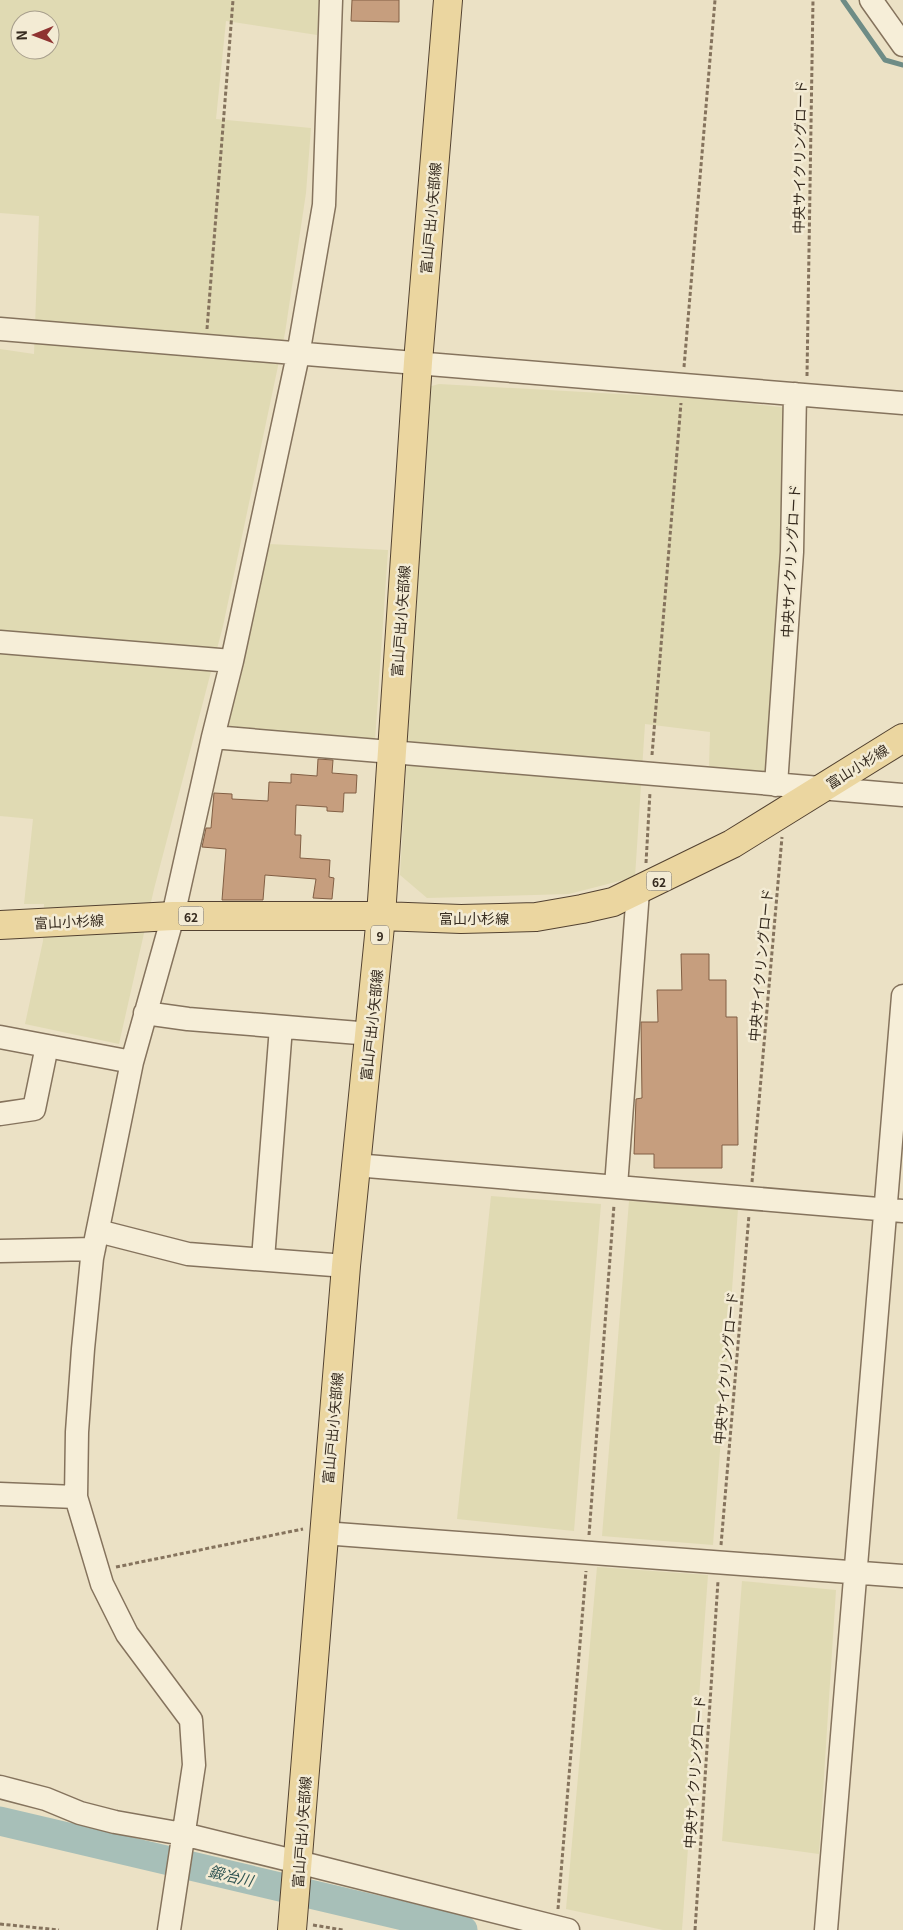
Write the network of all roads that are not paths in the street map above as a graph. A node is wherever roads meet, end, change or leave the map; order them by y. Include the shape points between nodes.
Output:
1 (331, 0) edge
2 (448, 0) edge
3 (878, 5) edge
4 (903, 45) edge
5 (0, 329) edge
6 (298, 355) junction
7 (418, 362) junction
8 (801, 395) junction
9 (903, 403) edge
10 (0, 642) edge
11 (232, 661) junction
12 (213, 737) junction
13 (903, 738) edge
14 (391, 752) junction
15 (776, 785) junction
16 (820, 789) junction
17 (903, 795) edge
18 (641, 890) junction
19 (172, 916) junction
20 (381, 916) junction
21 (0, 925) edge
22 (903, 996) edge
23 (145, 1013) junction
24 (281, 1027) junction
25 (371, 1034) junction
26 (0, 1037) edge
27 (47, 1046) junction
28 (132, 1062) junction
29 (0, 1114) edge
30 (355, 1165) junction
31 (616, 1186) junction
32 (895, 1210) edge
33 (95, 1246) junction
34 (0, 1251) edge
35 (263, 1259) junction
36 (346, 1266) junction
37 (0, 1494) edge
38 (76, 1498) junction
39 (324, 1529) junction
40 (857, 1573) junction
41 (903, 1576) edge
42 (0, 1787) edge
43 (182, 1839) junction
44 (298, 1866) junction
45 (293, 1922) edge
46 (168, 1930) edge
47 (568, 1930) edge
48 (826, 1930) edge

1 - 6 street via 324,205
2 - 7 main road, 富山戸出小矢部線 / 9
3 - 4 street
5 - 6 street
6 - 7 street
6 - 11 street
7 - 8 street
7 - 14 main road, 富山戸出小矢部線 / 9
8 - 9 street
8 - 15 street
10 - 11 street
11 - 12 street
12 - 14 street
12 - 19 street
13 - 16 main road, 富山小杉線 / 62
14 - 15 street
14 - 20 main road, 富山戸出小矢部線 / 9
15 - 16 street
16 - 17 street
16 - 18 main road, 富山小杉線 / 62 via 732,844
18 - 20 main road, 富山小杉線 / 62 via 613,902 536,917
18 - 31 street
19 - 20 main road, 富山小杉線 / 62
19 - 21 main road, 富山小杉線 / 62
19 - 23 street
20 - 25 main road, 富山戸出小矢部線 / 9
22 - 32 street
23 - 24 street
23 - 28 street
24 - 25 street
24 - 35 street
25 - 30 main road, 富山戸出小矢部線 / 9
26 - 27 street
27 - 28 street
27 - 29 street via 34,1109
28 - 33 street
30 - 31 street
30 - 36 main road, 富山戸出小矢部線 / 9
31 - 32 street
32 - 40 street
33 - 34 street
33 - 35 street
33 - 38 street via 77,1432
35 - 36 street
36 - 39 main road, 富山戸出小矢部線 / 9
37 - 38 street
38 - 43 street via 102,1584 128,1634 191,1720 194,1765
39 - 40 street
39 - 44 main road, 富山戸出小矢部線 / 9
40 - 41 street
40 - 48 street
42 - 43 street via 46,1799 80,1813
43 - 44 street
43 - 46 street
44 - 45 main road, 富山戸出小矢部線 / 9
44 - 47 street

